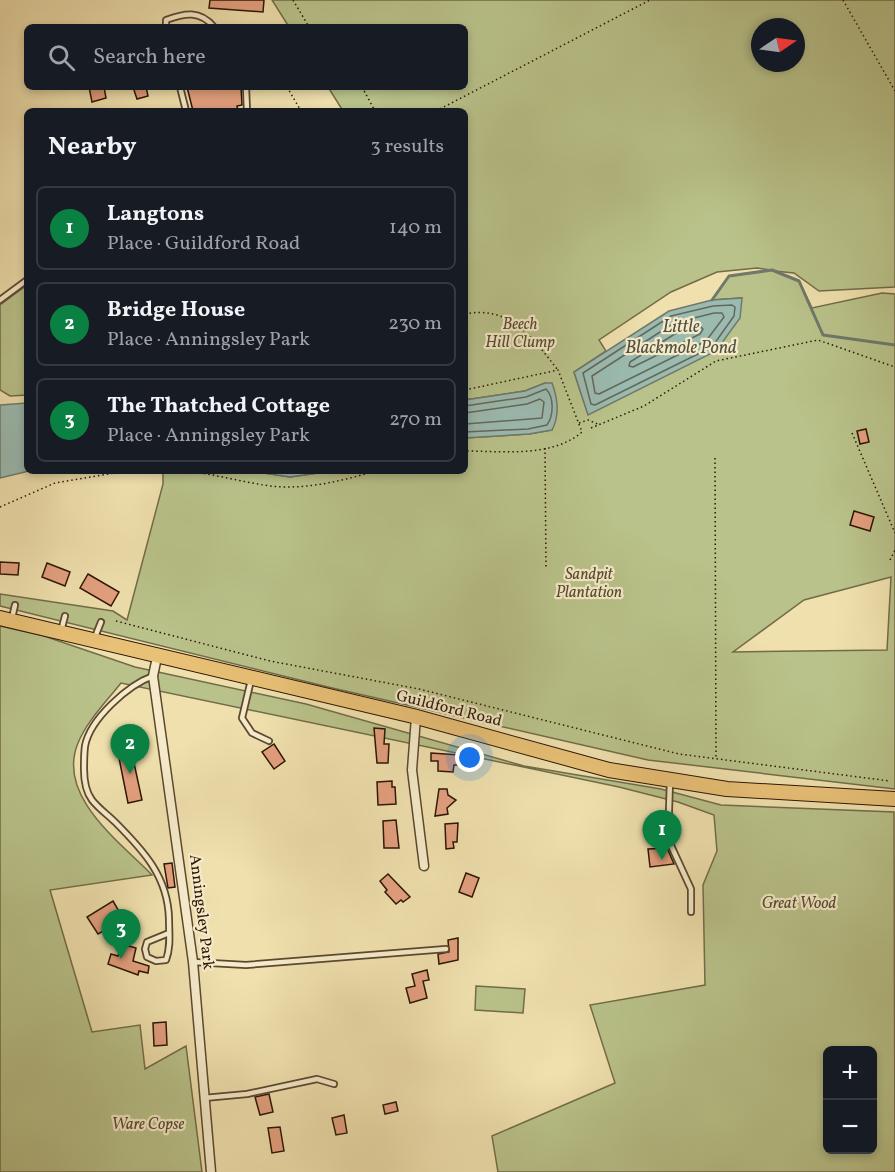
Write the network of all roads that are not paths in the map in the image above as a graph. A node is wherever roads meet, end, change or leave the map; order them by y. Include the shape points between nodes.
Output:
1 (166, 24) edge
2 (211, 24) edge
3 (181, 90) edge
4 (246, 90) edge
5 (185, 108) edge
6 (247, 108) edge
7 (24, 282) edge
8 (0, 300) edge
9 (15, 605) dead end
10 (65, 616) dead end
11 (6, 619) edge
12 (100, 622) dead end
13 (61, 632) junction
14 (94, 640) junction
15 (158, 657) junction
16 (153, 676) junction
17 (252, 677) junction
18 (416, 717) junction
19 (269, 741) dead end
20 (670, 781) junction
21 (895, 799) edge
22 (424, 866) dead end
23 (691, 912) dead end
24 (169, 933) junction
25 (446, 949) dead end
26 (193, 962) junction
27 (334, 1084) dead end
28 (204, 1098) junction
29 (211, 1172) edge

1 - 2 lane via 166,20 188,12
3 - 5 lane
4 - 6 lane
7 - 8 lane
9 - 11 lane
10 - 13 lane
11 - 13 main road, Guildford Road
12 - 14 lane
13 - 14 main road, Guildford Road
14 - 15 main road, Guildford Road
15 - 16 street, Anningsley Park
15 - 17 main road, Guildford Road
16 - 24 lane via 139,681 98,721 85,745 84,778 91,799 154,864 169,902
16 - 26 street, Anningsley Park
17 - 18 main road, Guildford Road
17 - 19 lane via 242,718 252,733
18 - 20 main road, Guildford Road via 609,770
18 - 22 street via 412,770
20 - 21 main road, Guildford Road via 727,789
20 - 23 lane via 668,839 691,889
24 - 24 lane via 166,960 147,957 147,942
25 - 26 lane via 246,965
26 - 28 street, Anningsley Park
27 - 28 lane via 317,1079 247,1094
28 - 29 street, Anningsley Park

